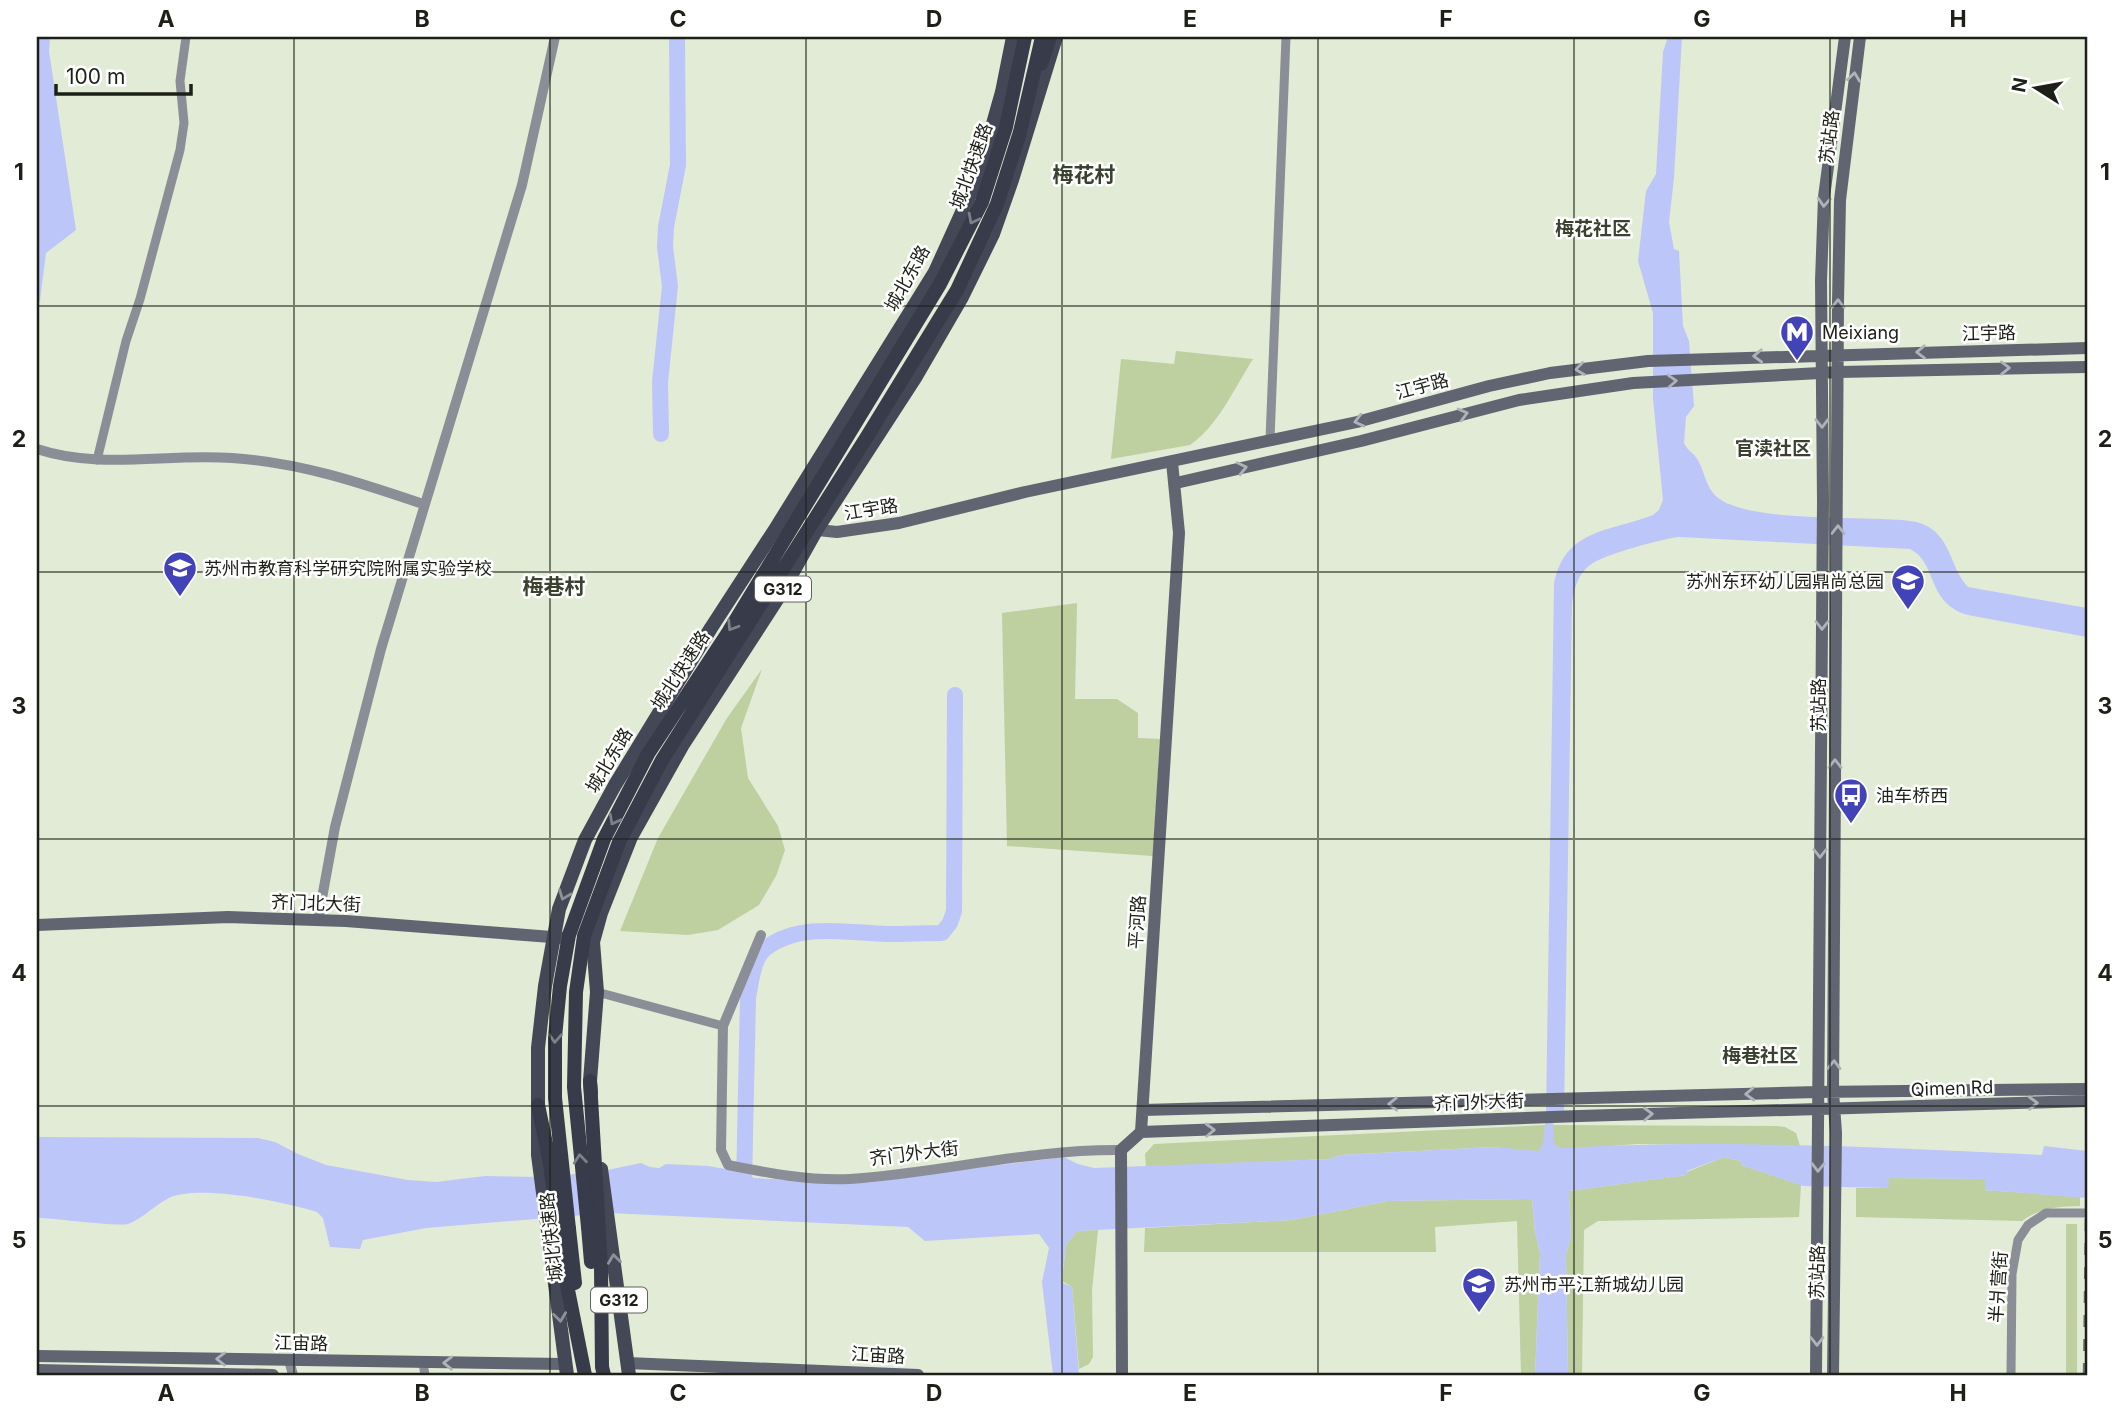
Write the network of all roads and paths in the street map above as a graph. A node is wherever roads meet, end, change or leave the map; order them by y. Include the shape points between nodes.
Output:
1 (186, 37) edge
2 (555, 37) edge
3 (1015, 37) edge
4 (1025, 37) edge
5 (1042, 37) edge
6 (1050, 37) edge
7 (1056, 37) edge
8 (1286, 37) edge
9 (1844, 37) edge
10 (1860, 37) edge
11 (1013, 129) junction
12 (2087, 348) edge
13 (1820, 354) junction
14 (1838, 354) junction
15 (2087, 367) edge
16 (1839, 372) junction
17 (1821, 373) junction
18 (1270, 439) junction
19 (37, 449) edge
20 (97, 460) junction
21 (1172, 462) junction
22 (1176, 483) junction
23 (423, 504) junction
24 (776, 528) junction
25 (817, 529) junction
26 (318, 920) junction
27 (37, 925) edge
28 (761, 935) dead end
29 (554, 936) junction
30 (593, 942) junction
31 (597, 992) junction
32 (723, 1026) junction
33 (590, 1081) junction
34 (2087, 1089) edge
35 (1818, 1092) junction
36 (1833, 1092) junction
37 (2067, 1096) junction
38 (2087, 1101) edge
39 (538, 1105) junction
40 (1836, 1108) junction
41 (1818, 1109) junction
42 (1143, 1110) junction
43 (1142, 1132) junction
44 (1121, 1157) junction
45 (2087, 1213) edge
46 (37, 1356) edge
47 (100, 1357) junction
48 (289, 1360) junction
49 (424, 1369) edge
50 (628, 1369) edge
51 (37, 1370) edge
52 (566, 1370) edge
53 (585, 1373) edge
54 (603, 1373) edge
55 (100, 1374) edge
56 (273, 1375) edge
57 (293, 1375) edge
58 (899, 1375) edge
59 (918, 1375) edge
60 (1122, 1375) edge
61 (1816, 1375) edge
62 (1833, 1375) edge
63 (2011, 1375) edge

1 - 20 street via 180,81 184,123 180,150 141,299 125,341
2 - 23 street via 522,185
3 - 11 highway, bridge
3 - 24 main road, 城北东路 / G312 via 978,177 934,272
4 - 11 highway, 城北快速路, bridge
5 - 11 highway, 城北快速路, bridge
6 - 11 highway, bridge
7 - 25 main road, G312 via 993,234 915,378
8 - 18 street
9 -> 13 main road, 苏站路 via 1824,197
14 -> 10 main road, 苏站路 via 1840,200
11 -> 53 highway, 城北快速路, bridge via 940,284 729,631 648,754 604,839 569,936 555,1037 555,1098
54 -> 11 highway, 城北快速路, bridge via 573,1087 576,992 584,936 619,842 662,760 957,290 997,204
12 -> 14 main road, 江宇路
13 - 14 main road, 江宇路
13 - 17 main road, 苏站路
13 -> 18 main road, 江宇路 via 1648,360 1515,380 1357,422
14 - 16 main road, 苏站路
16 -> 15 main road, 江宇路
16 - 17 main road, 江宇路
36 -> 16 main road, 苏站路
22 -> 17 main road, 江宇路 via 1519,400 1600,387
17 -> 35 main road, 苏站路
18 - 21 main road, 江宇路
19 - 20 street
20 - 23 street via 231,458 282,464 343,477
21 - 22 main road, 平河路
21 - 25 main road, 江宇路 via 899,523 837,532
22 - 42 main road, 平河路 via 1179,533
23 - 26 street via 342,802
24 - 25 main road, 江宇路
24 -> 29 main road, 城北东路 / G312 via 585,840 559,909
25 - 30 main road, G312 via 631,837
26 - 27 main road, 齐门北大街 via 218,918
26 - 29 main road, 齐门北大街
28 - 32 street
29 - 30 main road, 齐门北大街
29 - 39 main road, 城北东路 / G312 via 538,1048
30 - 31 main road, G312
31 - 32 street
31 - 33 main road, G312
32 - 44 street, 齐门外大街 via 721,1150 728,1165 760,1173 848,1179 1052,1152
50 -> 33 main road, G312
33 - 54 highway
34 - 37 main road, Qimen Rd
35 - 36 main road, Qimen Rd
35 - 41 main road, 苏站路
35 -> 42 main road, 齐门外大街
36 - 37 main road, Qimen Rd
36 - 40 main road, 苏站路
37 - 38 main road, Qimen Rd
40 -> 37 main road, Qimen Rd
39 -> 52 main road, 城北东路 / G312 via 538,1156
39 - 53 highway
40 - 41 main road, Qimen Rd
40 - 62 main road, 苏站路
43 -> 41 main road, 齐门外大街
41 -> 61 main road, 苏站路
42 - 43 main road, 平河路
43 - 44 main road
44 - 60 main road
45 - 63 street, 半爿营街 via 2046,1213 2028,1225 2018,1240 2012,1274
46 - 47 main road, 江宙路
48 -> 47 main road, 江宙路
47 - 55 street
48 - 49 main road, 江宙路
48 - 57 street
52 -> 49 main road, 江宙路
50 - 58 main road, 江宙路
51 - 55 main road, 江宙路
55 - 56 main road, 江宙路
58 - 59 main road, 江宙路

